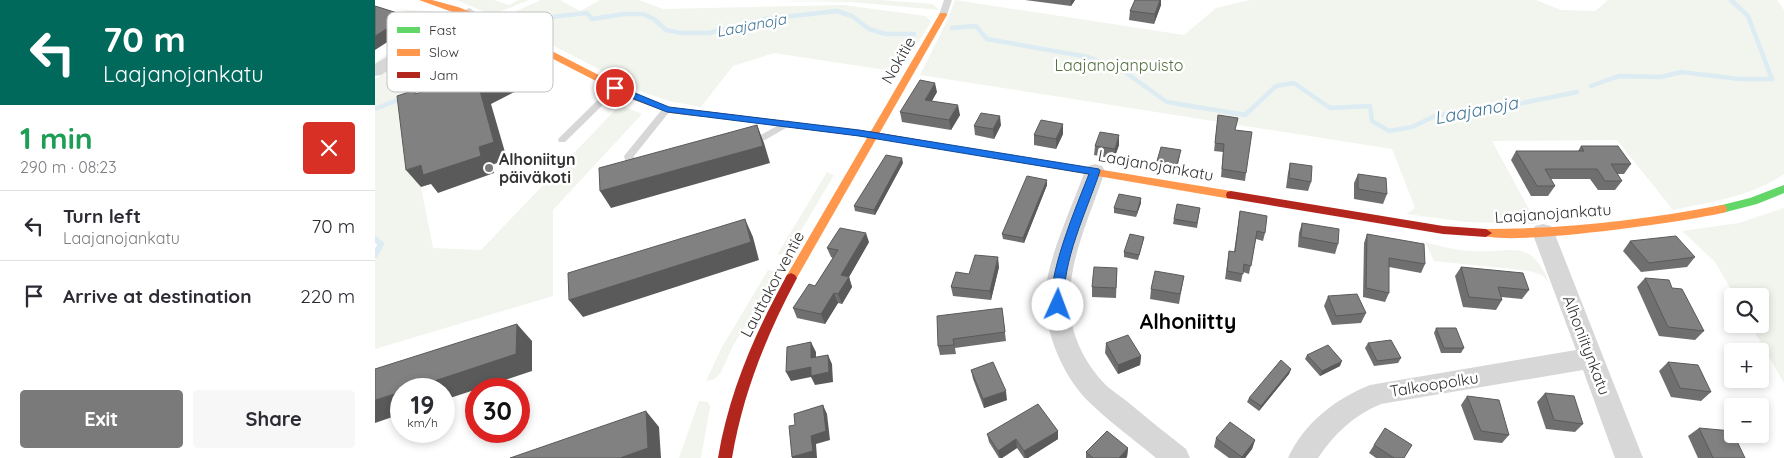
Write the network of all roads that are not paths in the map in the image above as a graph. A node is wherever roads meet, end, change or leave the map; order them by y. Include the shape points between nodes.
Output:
1 (423, 0) edge
2 (948, 0) edge
3 (462, 12) edge
4 (943, 15) joint
5 (553, 56) edge
6 (387, 64) edge
7 (375, 71) edge
8 (615, 88) junction
9 (667, 109) junction
10 (788, 123) junction
11 (874, 135) junction
12 (562, 140) dead end
13 (743, 143) edge
14 (642, 170) edge
15 (1095, 171) junction
16 (1784, 188) edge
17 (1543, 232) junction
18 (1592, 358) junction
19 (725, 458) edge
20 (1175, 458) edge
21 (1302, 458) edge
22 (1629, 458) edge

1 - 3 street, Laajanojankatu
2 - 4 lane, Nokitie
4 - 11 street, Nokitie
5 - 8 street, Laajanojankatu
6 - 7 street
8 - 9 street, Laajanojankatu
8 - 12 lane
9 - 10 street, Laajanojankatu
9 - 14 lane via 629,156 632,173
10 - 11 street, Laajanojankatu
10 - 13 lane via 761,138
11 - 15 street, Laajanojankatu
11 - 19 street, Lauttakorventie via 767,325 737,392
15 - 17 street, Laajanojankatu via 1435,229 1473,233
15 - 20 street via 1057,287 1059,323 1070,355 1094,390
16 - 17 street, Laajanojankatu via 1729,209 1615,226
17 - 18 street, Alhoniitynkatu
18 - 21 street, Talkoopolku via 1379,393 1357,401 1339,413 1321,430
18 - 22 street, Alhoniitynkatu

